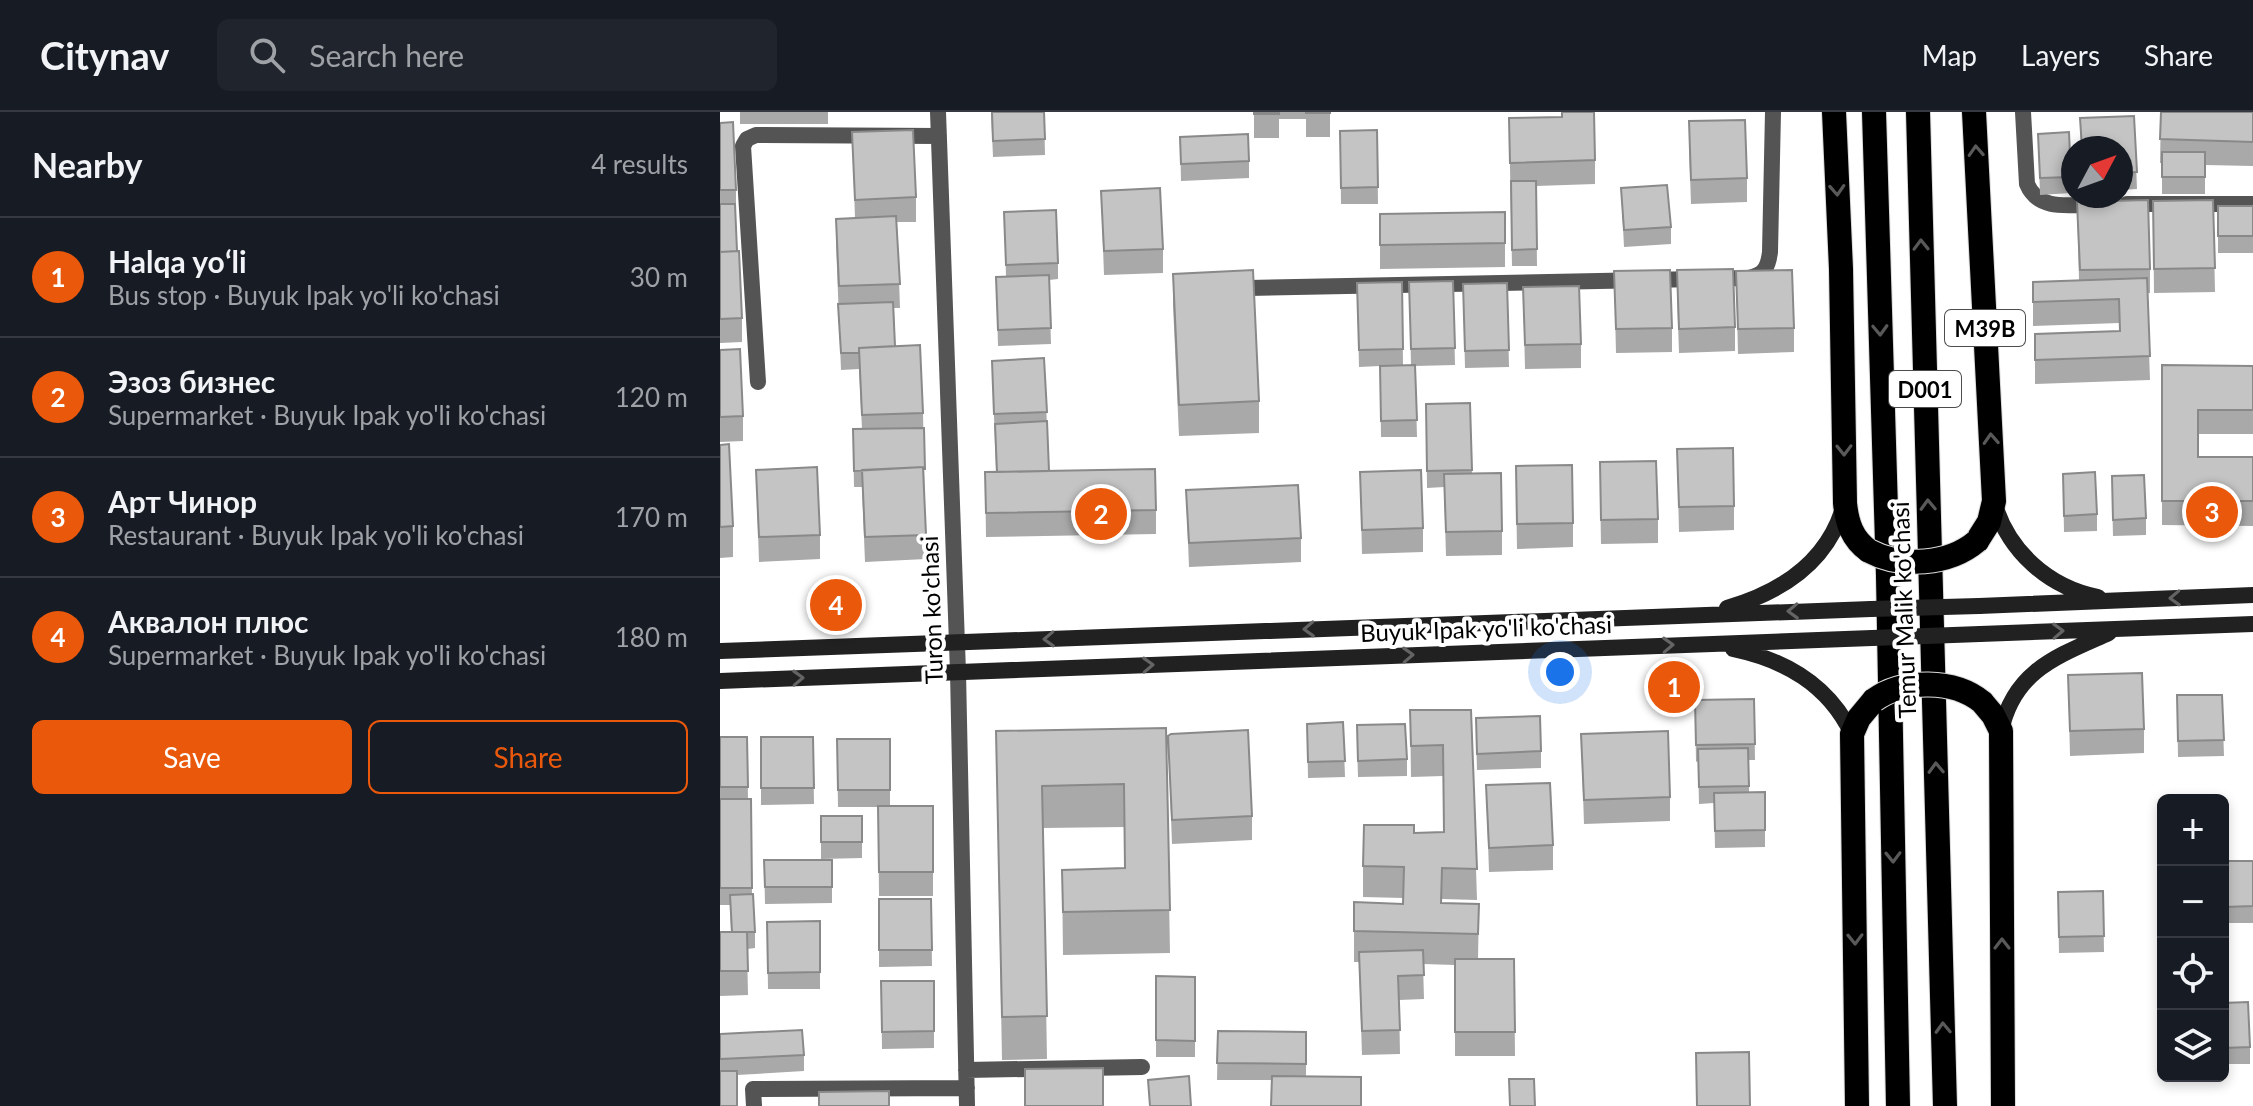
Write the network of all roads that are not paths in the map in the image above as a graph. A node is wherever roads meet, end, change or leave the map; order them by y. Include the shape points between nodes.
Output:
1 (938, 112) edge
2 (1773, 112) edge
3 (1834, 112) edge
4 (1874, 112) edge
5 (1918, 112) edge
6 (1974, 112) edge
7 (2023, 112) edge
8 (939, 136) junction
9 (2253, 204) edge
10 (1248, 288) edge
11 (758, 382) dead end
12 (1994, 501) junction
13 (1845, 503) junction
14 (2253, 595) edge
15 (2116, 601) junction
16 (1703, 614) junction
17 (2253, 624) edge
18 (2118, 629) junction
19 (957, 642) junction
20 (1708, 644) junction
21 (720, 651) edge
22 (958, 672) junction
23 (720, 681) edge
24 (2001, 731) junction
25 (1852, 734) junction
26 (1142, 1067) dead end
27 (966, 1070) junction
28 (967, 1088) junction
29 (754, 1106) edge
30 (967, 1106) edge
31 (1857, 1106) edge
32 (1898, 1106) edge
33 (1945, 1106) edge
34 (2003, 1106) edge

1 - 8 street, Turon ko'chasi
2 - 10 street via 1770,252 1765,271 1758,276
3 -> 13 highway
4 -> 32 highway, Temur Malik ko'chasi / D001
33 -> 5 highway, Temur Malik ko'chasi / D001
12 -> 6 highway, M39B
7 - 9 street via 2027,184 2045,203
8 - 11 street via 747,139 743,146
8 - 19 street, Turon ko'chasi
12 - 13 highway, M39B, bridge via 1977,541 1958,553 1918,562 1869,551 1852,532
12 - 15 main road, M39B via 2010,538 2036,568 2082,593
13 - 16 main road via 1826,546 1792,579 1750,601
14 -> 15 main road, Buyuk Ipak yo'li ko'chasi
15 -> 16 main road, Buyuk Ipak yo'li ko'chasi, bridge
16 -> 19 main road, Buyuk Ipak yo'li ko'chasi
17 - 18 main road, Buyuk Ipak yo'li ko'chasi
20 -> 18 main road, Buyuk Ipak yo'li ko'chasi, bridge
18 - 24 main road via 2037,669 2010,701
19 - 21 main road, Buyuk Ipak yo'li ko'chasi
19 - 22 street, Turon ko'chasi
22 -> 20 main road, Buyuk Ipak yo'li ko'chasi
20 - 25 main road via 1756,654 1796,671 1828,698
23 -> 22 main road, Buyuk Ipak yo'li ko'chasi
22 - 27 street, Turon ko'chasi
24 - 25 highway, bridge via 1982,702 1961,690 1929,685 1894,690 1874,700
34 -> 24 highway
25 -> 31 highway
26 - 27 street
27 - 28 street, Turon ko'chasi
28 - 29 street via 753,1089
28 - 30 street, Turon ko'chasi

